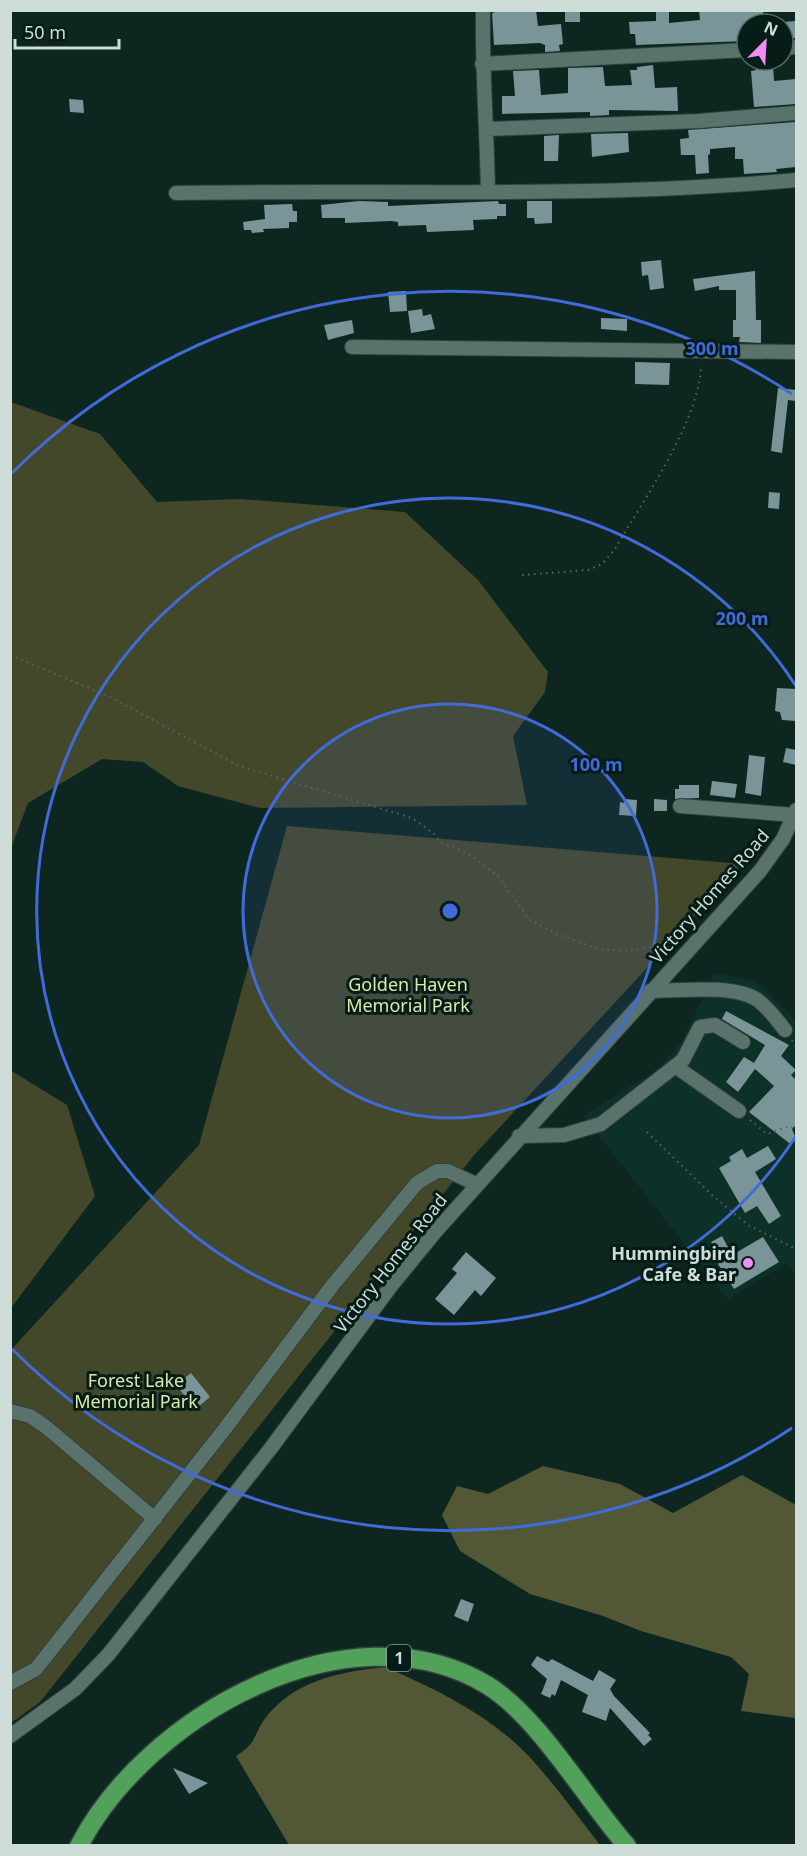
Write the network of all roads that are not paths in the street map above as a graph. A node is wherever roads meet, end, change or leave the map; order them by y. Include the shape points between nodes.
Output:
1 (483, 10) edge
2 (735, 51) edge
3 (482, 64) junction
4 (796, 113) edge
5 (487, 129) junction
6 (796, 180) edge
7 (488, 192) junction
8 (176, 193) dead end
9 (352, 347) dead end
10 (796, 352) edge
11 (680, 806) dead end
12 (796, 813) edge
13 (650, 991) junction
14 (785, 1030) dead end
15 (743, 1042) dead end
16 (675, 1066) junction
17 (739, 1110) road end
18 (519, 1136) junction
19 (476, 1184) junction
20 (10, 1411) edge
21 (155, 1519) junction
22 (10, 1683) edge
23 (10, 1736) edge
24 (80, 1845) edge
25 (627, 1845) edge

1 - 3 street
2 - 3 street
3 - 5 street
4 - 5 street
5 - 7 street
6 - 7 street via 718,187
7 - 8 street
9 - 10 street
11 - 12 street
12 - 13 street, Victory Homes Road via 760,871
13 - 14 street via 743,994 764,1005
13 - 18 street, Victory Homes Road
15 - 16 street via 715,1025 700,1027
16 - 17 street
16 - 18 street via 601,1124 564,1135
18 - 19 street, Victory Homes Road
19 - 21 street via 448,1171 437,1171 417,1183 332,1286
19 - 23 street, Victory Homes Road via 391,1286 271,1448 108,1655 75,1689
20 - 21 street via 30,1416 46,1427
21 - 22 street via 36,1669
24 - 25 highway, 1 via 127,1779 155,1753 231,1698 262,1682 349,1657 412,1659 464,1673 509,1702

